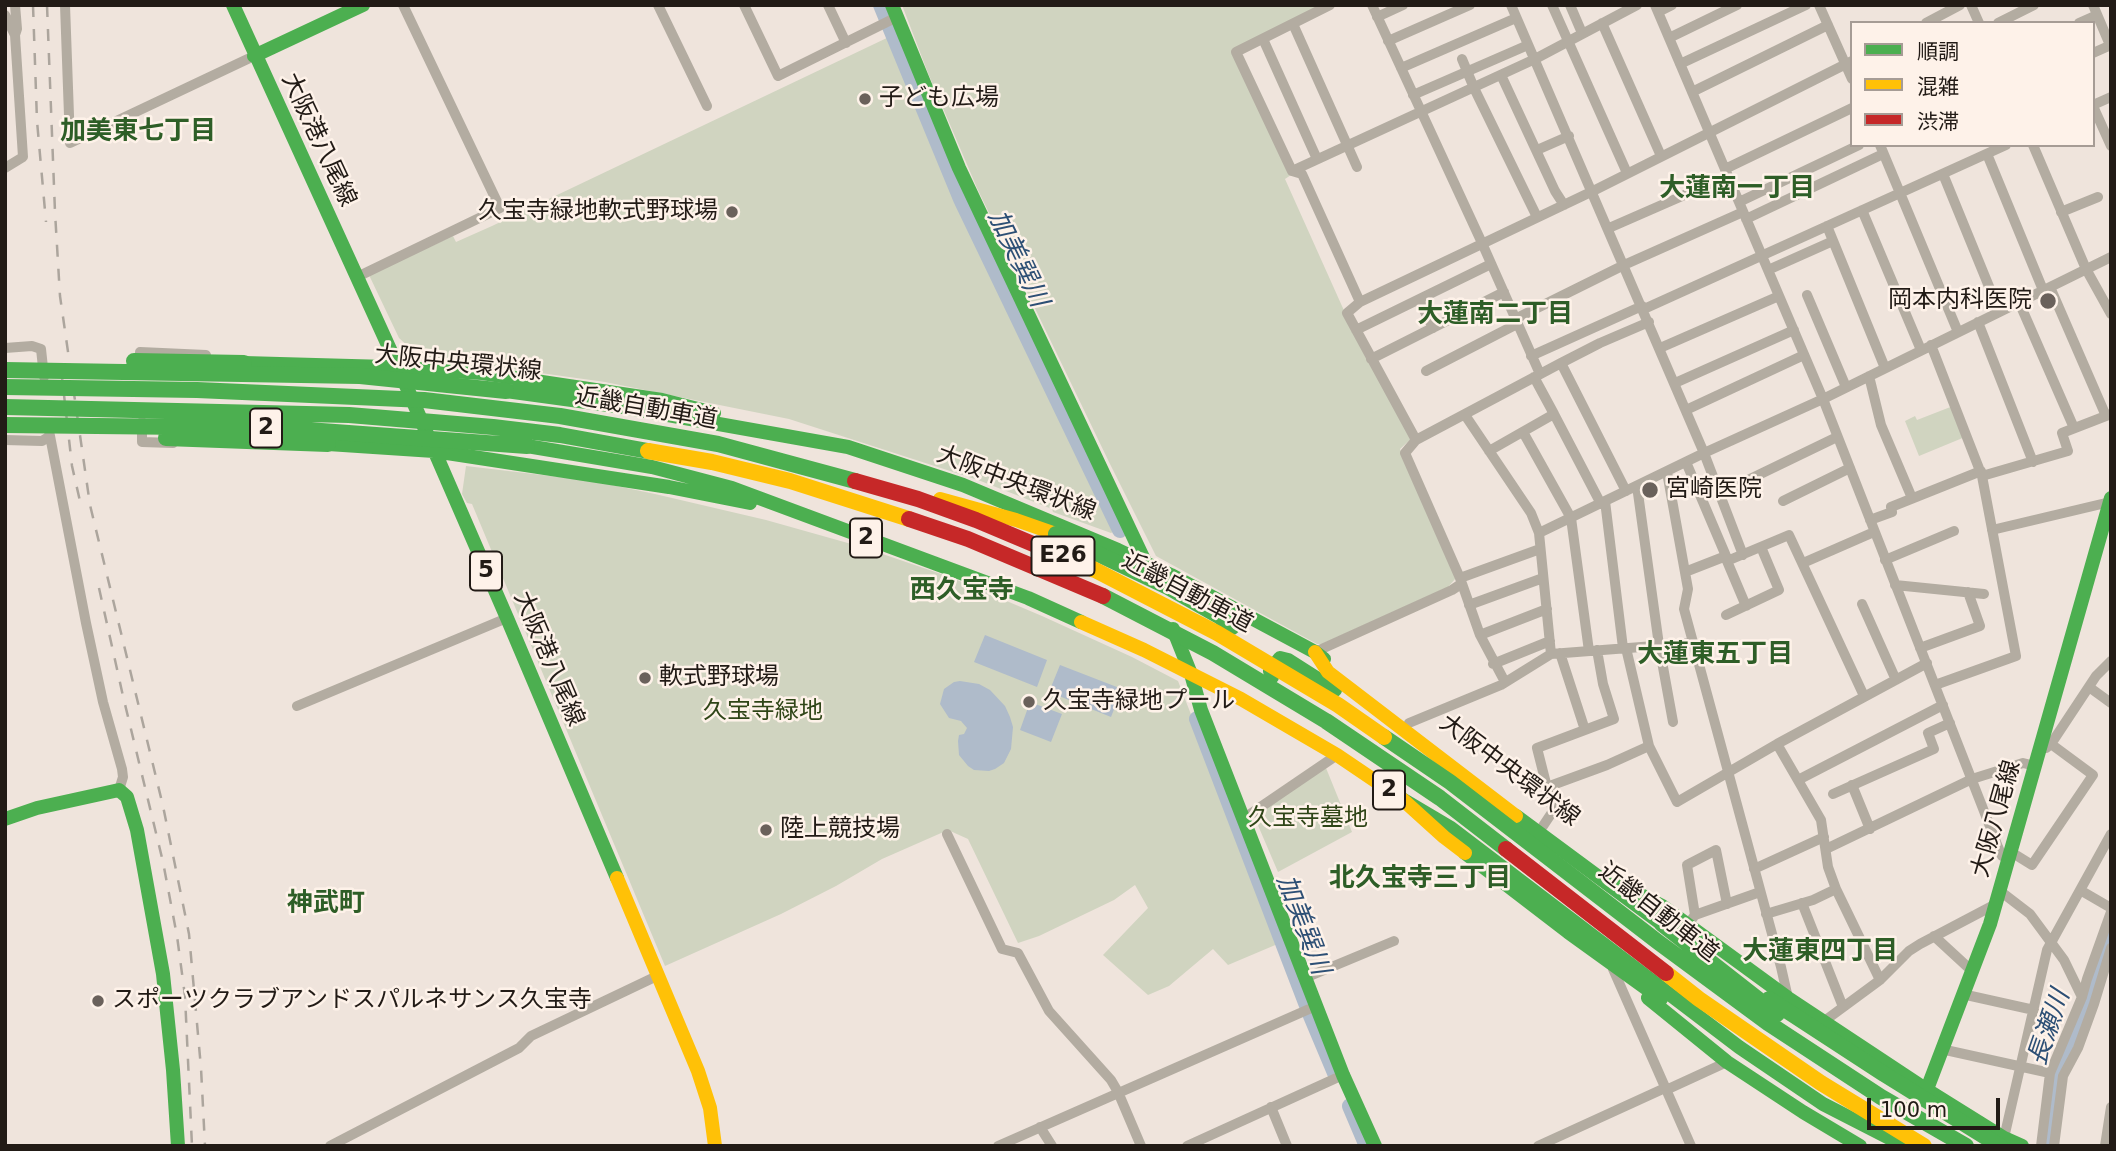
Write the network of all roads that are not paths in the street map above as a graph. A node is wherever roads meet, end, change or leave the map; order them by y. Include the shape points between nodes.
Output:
1 (15, 5) edge
2 (65, 5) edge
3 (233, 5) edge
4 (363, 5) edge
5 (403, 5) edge
6 (658, 5) edge
7 (744, 5) edge
8 (828, 5) edge
9 (1330, 5) edge
10 (1372, 5) edge
11 (1403, 5) edge
12 (1470, 5) edge
13 (1511, 5) edge
14 (1552, 5) edge
15 (1570, 5) edge
16 (1608, 5) edge
17 (1636, 5) edge
18 (1672, 5) edge
19 (1737, 5) edge
20 (1806, 5) edge
21 (1819, 5) edge
22 (1960, 5) edge
23 (1971, 5) edge
24 (2034, 5) edge
25 (1656, 8) edge
26 (2095, 10) edge
27 (894, 11) edge
28 (5, 15) edge
29 (1377, 17) junction
30 (1516, 18) junction
31 (1607, 20) junction
32 (1930, 21) edge
33 (1978, 21) edge
34 (2002, 21) edge
35 (1293, 23) junction
36 (1828, 25) junction
37 (1582, 33) junction
38 (15, 35) junction
39 (1669, 38) junction
40 (1263, 39) junction
41 (1388, 41) junction
42 (1567, 41) junction
43 (846, 43) junction
44 (1528, 45) junction
45 (2110, 45) edge
46 (254, 56) junction
47 (1462, 59) dead end
48 (1535, 59) junction
49 (1849, 63) edge
50 (1680, 64) junction
51 (1401, 68) junction
52 (1467, 72) junction
53 (1501, 75) junction
54 (1474, 88) junction
55 (1692, 92) junction
56 (1413, 95) junction
57 (2111, 97) edge
58 (2095, 105) edge
59 (708, 106) dead end
60 (1850, 109) edge
61 (2095, 110) edge
62 (1421, 112) junction
63 (1709, 132) junction
64 (1569, 136) junction
65 (1348, 146) junction
66 (2111, 146) edge
67 (1855, 147) edge
68 (2002, 147) edge
69 (2034, 147) edge
70 (1882, 148) edge
71 (1537, 150) junction
72 (1987, 154) junction
73 (1661, 156) junction
74 (1317, 159) junction
75 (1357, 167) dead end
76 (5, 168) edge
77 (1292, 171) junction
78 (1726, 172) junction
79 (1628, 173) junction
80 (1943, 174) junction
81 (1592, 191) junction
82 (1900, 193) junction
83 (2098, 197) dead end
84 (1563, 205) junction
85 (1862, 210) junction
86 (1743, 211) junction
87 (2061, 212) junction
88 (1537, 217) junction
89 (1827, 226) junction
90 (1609, 228) junction
91 (1833, 241) junction
92 (1482, 243) junction
93 (1762, 256) junction
94 (2111, 257) edge
95 (1491, 264) junction
96 (1625, 265) junction
97 (2086, 269) junction
98 (1768, 270) junction
99 (357, 277) junction
100 (2047, 289) junction
101 (1504, 292) junction
102 (1807, 295) dead end
103 (1779, 296) junction
104 (1419, 300) junction
105 (1360, 302) junction
106 (2019, 302) junction
107 (1643, 308) junction
108 (1999, 311) junction
109 (2111, 314) edge
110 (1516, 321) junction
111 (1649, 322) junction
112 (1978, 322) junction
113 (1433, 328) junction
114 (1356, 330) junction
115 (1794, 330) junction
116 (1958, 332) junction
117 (5, 348) edge
118 (1660, 348) junction
119 (1926, 348) junction
120 (1804, 355) junction
121 (1531, 356) junction
122 (1371, 359) junction
123 (5, 363) edge
124 (1561, 363) junction
125 (327, 365) junction
126 (398, 368) junction
127 (1885, 368) junction
128 (5, 370) edge
129 (1426, 372) dead end
130 (1537, 376) junction
131 (1869, 376) junction
132 (1675, 383) junction
133 (5, 387) edge
134 (1846, 387) junction
135 (1823, 399) junction
136 (5, 407) edge
137 (1686, 410) junction
138 (1554, 414) junction
139 (1465, 415) junction
140 (2109, 415) edge
141 (5, 425) edge
142 (2074, 428) junction
143 (1523, 432) junction
144 (5, 434) edge
145 (50, 436) junction
146 (1838, 437) junction
147 (5, 440) edge
148 (1416, 440) junction
149 (328, 444) junction
150 (848, 447) junction
151 (434, 451) junction
152 (1489, 451) junction
153 (1704, 453) junction
154 (1686, 462) junction
155 (2033, 462) junction
156 (1850, 468) junction
157 (1667, 472) junction
158 (1982, 473) junction
159 (854, 479) junction
160 (1631, 489) junction
161 (1719, 494) junction
162 (1912, 498) junction
163 (1783, 501) dead end
164 (1603, 503) junction
165 (2109, 509) edge
166 (790, 511) junction
167 (1571, 518) junction
168 (1872, 526) junction
169 (1992, 530) junction
170 (1954, 531) dead end
171 (1539, 533) junction
172 (1761, 547) junction
173 (1540, 549) junction
174 (1743, 555) junction
175 (1726, 559) junction
176 (1885, 560) junction
177 (1146, 563) junction
178 (1803, 563) junction
179 (1685, 572) junction
180 (1543, 578) junction
181 (1461, 581) junction
182 (1895, 585) junction
183 (1968, 592) junction
184 (1984, 594) dead end
185 (1862, 604) dead end
186 (1469, 605) junction
187 (1746, 606) junction
188 (1547, 609) junction
189 (1726, 615) dead end
190 (507, 618) junction
191 (1480, 635) junction
192 (1550, 641) junction
193 (1693, 643) junction
194 (1659, 645) junction
195 (1625, 648) junction
196 (1920, 648) junction
197 (1593, 651) junction
198 (1314, 652) junction
199 (1556, 654) junction
200 (2111, 661) edge
201 (1927, 663) junction
202 (1493, 664) junction
203 (1191, 674) junction
204 (1272, 677) dead end
205 (1895, 680) junction
206 (1505, 681) junction
207 (1935, 685) junction
208 (2089, 687) junction
209 (1259, 689) dead end
210 (1864, 696) junction
211 (2111, 703) edge
212 (1943, 705) junction
213 (297, 706) dead end
214 (1672, 722) dead end
215 (1409, 723) junction
216 (1950, 723) junction
217 (1585, 730) junction
218 (1777, 744) junction
219 (1649, 746) junction
220 (1337, 755) junction
221 (2041, 755) junction
222 (1441, 760) junction
223 (1728, 773) junction
224 (1972, 779) junction
225 (1798, 780) junction
226 (1852, 785) junction
227 (1547, 787) junction
228 (119, 790) junction
229 (1833, 794) dead end
230 (1402, 799) junction
231 (5, 819) edge
232 (1242, 819) junction
233 (1543, 826) junction
234 (1870, 829) junction
235 (947, 834) dead end
236 (2111, 834) edge
237 (1824, 837) junction
238 (1826, 849) junction
239 (2010, 856) junction
240 (1754, 869) junction
241 (1620, 884) junction
242 (1836, 889) junction
243 (2080, 890) junction
244 (1760, 892) junction
245 (1998, 898) junction
246 (1802, 903) junction
247 (1727, 904) junction
248 (2111, 910) edge
249 (1766, 914) junction
250 (1691, 920) junction
251 (1568, 932) junction
252 (1934, 936) junction
253 (1394, 941) dead end
254 (2051, 944) junction
255 (2111, 948) edge
256 (1613, 970) junction
257 (1972, 971) junction
258 (657, 976) junction
259 (1305, 978) junction
260 (1880, 980) junction
261 (1962, 994) junction
262 (2082, 997) junction
263 (1788, 998) junction
264 (1843, 1007) junction
265 (1311, 1009) junction
266 (2034, 1010) junction
267 (1823, 1022) junction
268 (1941, 1049) junction
269 (1727, 1062) junction
270 (2021, 1066) junction
271 (2050, 1073) junction
272 (1339, 1076) junction
273 (1665, 1089) junction
274 (1927, 1090) junction
275 (1118, 1092) junction
276 (1272, 1107) junction
277 (2111, 1107) edge
278 (1040, 1127) junction
279 (1936, 1129) junction
280 (2002, 1142) edge
281 (719, 1143) edge
282 (178, 1146) edge
283 (330, 1146) edge
284 (998, 1146) edge
285 (1052, 1146) edge
286 (1142, 1146) edge
287 (1188, 1146) edge
288 (1287, 1146) edge
289 (1375, 1146) edge
290 (1538, 1146) edge
291 (1691, 1146) edge
292 (1860, 1146) edge
293 (1889, 1146) edge
294 (1905, 1146) edge
295 (1924, 1146) edge
296 (1965, 1146) edge
297 (2021, 1146) edge
298 (2041, 1146) edge
299 (2054, 1146) edge
300 (2105, 1146) edge

1 - 38 street
2 - 46 street via 71,143
3 - 46 main road, 大阪港八尾線 / 5
4 - 46 main road
5 - 99 street via 500,208
6 - 59 street
7 - 43 street via 778,76
8 - 43 street
9 - 35 street
10 - 29 street
11 - 29 street
12 - 41 street
13 - 30 street
14 - 42 street
15 - 37 street
16 - 31 street
17 - 31 street
18 - 25 street
19 - 39 street
20 - 50 street
21 - 36 street
22 - 32 street
23 - 33 street
24 - 34 street
25 - 39 street
26 - 45 street
27 - 43 street
27 - 177 main road via 964,180
28 - 38 street
29 - 41 street
30 - 44 street
30 - 51 street
31 - 37 street
31 - 73 street
35 - 40 street
35 - 65 street
36 - 49 street
36 - 55 street
37 - 42 street
38 - 76 street via 23,157
39 - 50 street
40 - 74 street
40 - 77 street via 1236,52
41 - 51 street
42 - 48 street
42 - 79 street
44 - 48 street
44 - 52 street
46 - 99 main road, 大阪港八尾線 / 5
47 - 52 street
48 - 53 street
48 - 64 street
49 - 63 street
50 - 55 street
51 - 56 street
52 - 54 street
52 - 56 street
53 - 54 street
53 - 71 street
54 - 62 street
54 - 88 street
55 - 63 street
56 - 62 street
57 - 58 street
60 - 78 street
61 - 66 street
62 - 65 street
62 - 92 street
63 - 73 street
63 - 78 street
64 - 71 street
64 - 81 street
65 - 74 street
65 - 75 street
67 - 86 street
68 - 72 street
69 - 87 street
70 - 82 street
70 - 86 street
71 - 84 street
72 - 80 street
72 - 100 street
73 - 79 street
74 - 77 street
77 - 105 street via 1302,174
78 - 86 street
78 - 90 street
79 - 81 street
80 - 82 street
80 - 108 street
81 - 84 street
81 - 90 street
82 - 85 street
82 - 116 street
83 - 87 street
84 - 88 street
85 - 89 street
85 - 119 street
86 - 93 street
86 - 96 street
87 - 97 street
88 - 92 street
89 - 91 street
89 - 93 street
90 - 96 street
91 - 98 street
91 - 127 street
92 - 95 street
92 - 105 street
93 - 98 street
93 - 107 street
94 - 97 street
95 - 101 street
95 - 104 street
96 - 107 street
96 - 110 street
97 - 100 street
97 - 109 street
98 - 103 street
99 - 126 main road, 大阪港八尾線 / 5
100 - 106 street
100 - 140 street
101 - 110 street
101 - 113 street
102 - 134 street
103 - 115 street
103 - 118 street
104 - 113 street
104 - 114 street
105 - 114 street via 1347,313
106 - 108 street
106 - 142 street
107 - 111 street
107 - 121 street
108 - 112 street
110 - 121 street
110 - 129 street
111 - 118 street
111 - 124 street
112 - 116 street
112 - 155 street
113 - 122 street
114 - 122 street
115 - 120 street
115 - 132 street
116 - 119 street
117 - 145 street via 41,349
118 - 132 street
119 - 127 street
119 - 158 street
120 - 135 street
120 - 137 street
121 - 130 street
122 - 148 street
123 - 125 main road, 2, bridge
124 - 130 street
124 - 160 street
125 - 126 main road, 2
125 - 149 street via 290,358 140,352 142,442
126 - 150 main road, 2 via 482,373 662,400
126 - 151 main road, 大阪港八尾線 / 5
127 - 131 street
128 - 150 main road, 大阪中央環状線 / 2, bridge via 360,376 623,407
130 - 138 street
130 - 139 street
131 - 134 street
131 - 162 street via 1881,425
132 - 137 street
133 - 159 main road, 近畿自動車道 / E26, bridge via 349,396 493,407 718,444
134 - 135 street
135 - 146 street
135 - 153 street
136 - 295 main road, 近畿自動車道 / E26, bridge via 349,415 560,435 790,481 968,539 1152,620 1326,721 1440,798 1699,999 1821,1083
137 - 153 street
138 - 143 street
138 - 164 street
139 - 148 street
139 - 152 street
140 - 142 street
141 - 166 main road, 2, bridge via 280,428 527,446 652,467 732,488
142 - 155 street via 2062,433 2068,451
143 - 152 street
143 - 167 street
144 - 149 main road, 2, bridge
145 - 147 street via 42,441
145 - 228 street via 103,702 122,769
146 - 156 street
146 - 161 street
148 - 181 street via 1405,453
149 - 151 main road, 2
150 - 177 main road, 大阪中央環状線 / 2 via 962,485
151 - 166 main road, 2 via 669,487
151 - 190 main road, 大阪港八尾線 / 5
152 - 171 street via 1531,513
153 - 154 street
153 - 161 street
154 - 157 street
154 - 175 street
155 - 158 street
156 - 163 street
156 - 168 street
157 - 160 street
157 - 179 street
158 - 162 street
158 - 169 street
159 - 209 main road, bridge via 1016,520 1168,587 1233,627 1254,664
159 - 279 main road, 近畿自動車道 / E26, bridge via 976,520 1095,570 1282,670 1450,782 1768,1023
160 - 164 street
160 - 194 street
161 - 174 street
162 - 168 street via 1891,507 1892,512
164 - 167 street
164 - 195 street
165 - 169 street
165 - 221 main road, 大阪八尾線
166 - 203 main road, 2 via 1028,598
167 - 171 street
167 - 197 street
168 - 176 street
168 - 178 street
169 - 207 street via 2016,656
170 - 176 street
171 - 173 street
172 - 174 street
172 - 178 street via 1789,535
172 - 187 street via 1779,590
173 - 180 street
173 - 181 street
174 - 175 street
175 - 179 street
175 - 187 street
176 - 182 street
177 - 198 main road, 大阪中央環状線 / 2
177 - 203 main road
178 - 210 street
179 - 193 street via 1684,609
180 - 186 street
180 - 188 street
181 - 186 street
181 - 198 street via 1452,590
182 - 183 street
182 - 196 street
183 - 184 street
183 - 196 street via 1980,626
185 - 205 street
186 - 191 street
187 - 189 street
188 - 191 street
188 - 192 street
190 - 213 street
190 - 258 main road, 大阪港八尾線 / 5
191 - 202 street
192 - 199 street
192 - 202 street
193 - 194 street
193 - 223 street
194 - 195 street
194 - 214 street
195 - 197 street
195 - 219 street
196 - 201 street
197 - 199 street
197 - 217 street via 1614,719
198 - 215 main road, 大阪中央環状線 / 2
198 - 222 main road via 1328,672
199 - 206 street
199 - 217 street
200 - 208 street
201 - 205 street
201 - 207 street
202 - 206 street
203 - 220 main road, 2
203 - 232 main road
204 - 222 main road via 1272,666 1280,658 1288,660
205 - 210 street
206 - 215 street
207 - 212 street
208 - 211 street
208 - 221 street
210 - 218 street
212 - 216 street
212 - 225 street
215 - 233 main road, 大阪中央環状線 / 2
216 - 224 street
216 - 226 street via 1927,733 1934,749
217 - 227 street via 1537,748
218 - 223 street
218 - 225 street
219 - 223 street via 1677,802
219 - 227 street
220 - 230 main road, 2
220 - 232 street
221 - 224 street
221 - 239 main road, 大阪八尾線
221 - 239 street via 2093,775 2032,865
222 - 279 main road, bridge
223 - 240 street
224 - 234 street
224 - 239 street via 2001,856
225 - 237 street via 1821,820
226 - 229 street
226 - 234 street
227 - 233 street via 1553,811
228 - 231 main road
228 - 282 main road via 127,797 138,830 163,974
230 - 251 main road, 2
230 - 294 main road via 1451,828 1679,1003 1823,1104
232 - 259 main road
233 - 241 main road, 大阪中央環状線 / 2
234 - 238 street
235 - 275 street via 1002,949 1017,953 1049,1011
236 - 243 street
237 - 238 street
237 - 240 street
238 - 242 street
239 - 245 main road, 大阪八尾線
240 - 244 street
241 - 250 main road
241 - 280 main road, 大阪中央環状線 / 2, bridge via 1769,999 1884,1074
242 - 246 street
242 - 260 street
243 - 248 street
243 - 254 street
244 - 247 street
244 - 249 street
245 - 252 street
245 - 254 street via 2030,914
245 - 257 main road, 大阪八尾線
246 - 249 street
246 - 264 street
247 - 250 street
247 - 250 street via 1716,850 1687,865
248 - 262 street
249 - 263 street
250 - 263 main road
251 - 256 main road, 2
251 - 293 main road, 2 via 1785,1086
252 - 257 street
252 - 260 street via 1909,951
253 - 259 street
254 - 262 street
254 - 266 street
255 - 299 street via 2078,1048 2063,1076
256 - 269 main road, 2
256 - 273 street
257 - 261 main road, 大阪八尾線
258 - 281 main road, 大阪港八尾線 / 5 via 698,1071
258 - 283 street via 531,1036 519,1048
259 - 265 main road
260 - 264 street
261 - 266 street
261 - 268 main road, 大阪八尾線
262 - 271 street
263 - 267 main road
264 - 267 street
265 - 272 main road
265 - 275 street
266 - 270 street
267 - 274 main road
268 - 270 street
268 - 274 main road, 大阪八尾線
269 - 273 street
269 - 292 main road, 2
270 - 271 street
270 - 280 street
271 - 298 street
272 - 276 street
272 - 289 main road
273 - 290 street
273 - 291 street
274 - 280 main road
274 - 294 main road, 大阪八尾線
275 - 278 street
275 - 286 street
276 - 287 street
276 - 288 street
277 - 300 street
278 - 284 street
278 - 285 street
279 - 296 main road, 近畿自動車道 / E26, bridge
280 - 297 main road

